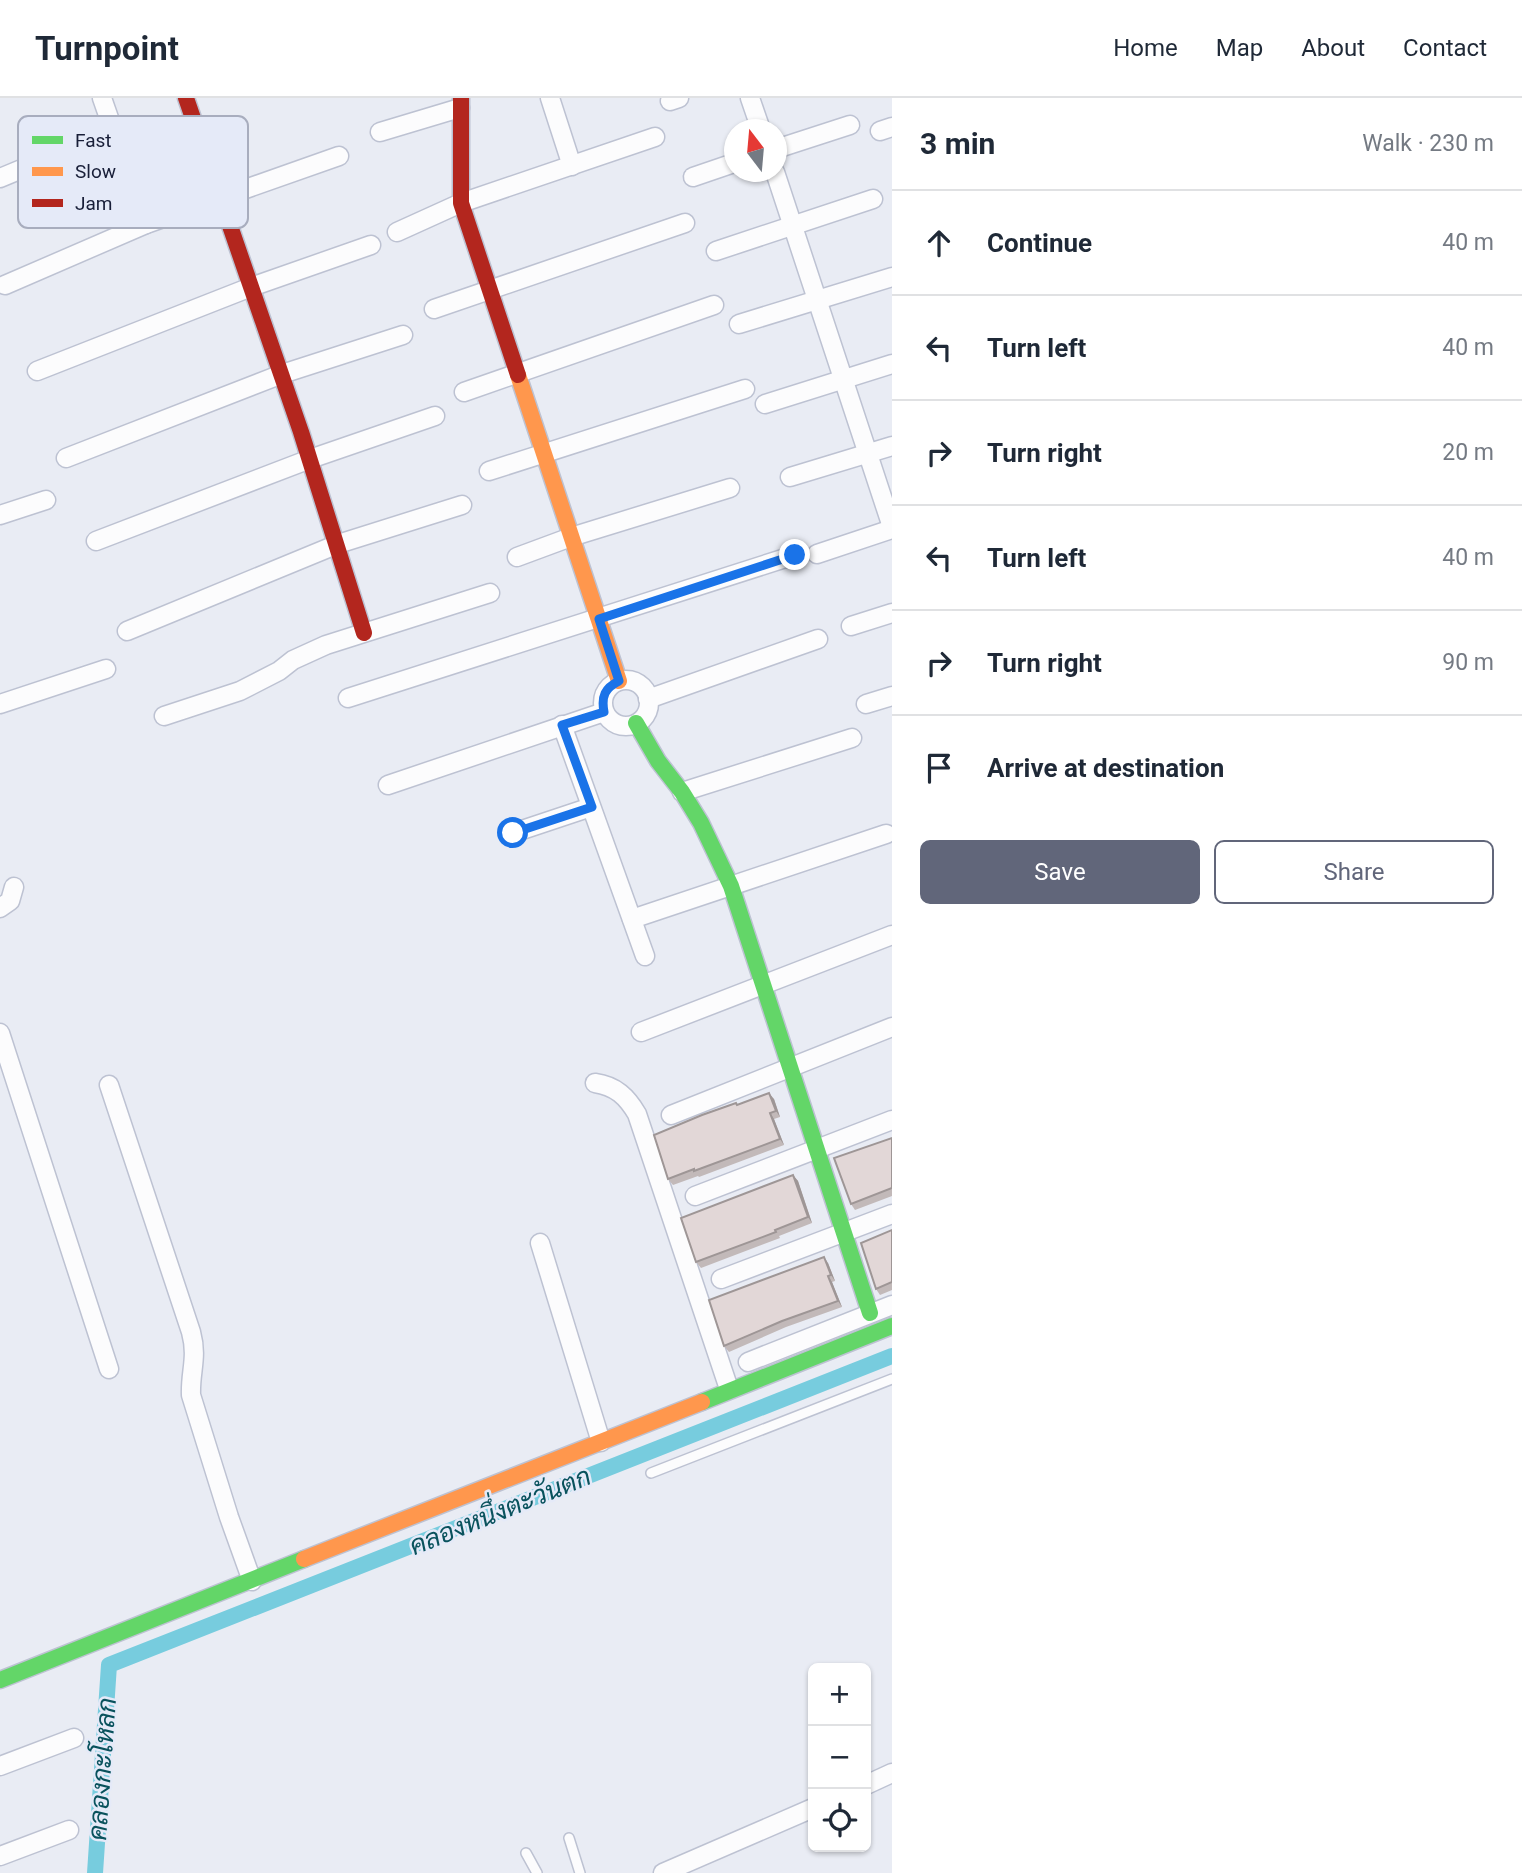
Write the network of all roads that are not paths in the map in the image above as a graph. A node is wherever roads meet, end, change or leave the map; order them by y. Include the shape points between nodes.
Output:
1 (102, 98) edge
2 (550, 98) edge
3 (750, 98) edge
4 (191, 99) edge
5 (460, 103) edge
6 (108, 116) edge
7 (196, 116) edge
8 (757, 119) edge
9 (850, 125) dead end
10 (380, 132) dead end
11 (655, 137) dead end
12 (787, 145) edge
13 (339, 156) dead end
14 (572, 166) junction
15 (724, 166) edge
16 (18, 171) edge
17 (692, 177) dead end
18 (0, 178) edge
19 (778, 182) edge
20 (248, 188) edge
21 (873, 199) dead end
22 (461, 203) junction
23 (685, 223) dead end
24 (792, 225) junction
25 (137, 228) edge
26 (231, 228) edge
27 (397, 232) dead end
28 (371, 245) dead end
29 (716, 251) dead end
30 (892, 277) edge
31 (5, 285) dead end
32 (251, 287) junction
33 (489, 289) junction
34 (817, 300) junction
35 (714, 305) dead end
36 (434, 309) dead end
37 (740, 324) dead end
38 (403, 335) dead end
39 (892, 364) edge
40 (37, 371) dead end
41 (516, 372) junction
42 (282, 374) junction
43 (844, 379) junction
44 (745, 389) dead end
45 (464, 391) dead end
46 (765, 404) dead end
47 (435, 416) dead end
48 (892, 446) edge
49 (868, 453) junction
50 (544, 455) junction
51 (66, 458) dead end
52 (310, 459) junction
53 (489, 471) dead end
54 (790, 477) dead end
55 (730, 488) dead end
56 (46, 500) dead end
57 (462, 505) dead end
58 (0, 515) edge
59 (892, 528) edge
60 (571, 537) junction
61 (96, 541) dead end
62 (338, 544) junction
63 (817, 554) dead end
64 (795, 555) dead end
65 (517, 557) dead end
66 (490, 593) dead end
67 (892, 613) edge
68 (599, 619) junction
69 (851, 626) dead end
70 (127, 631) dead end
71 (364, 634) junction
72 (818, 639) dead end
73 (106, 669) dead end
74 (619, 681) junction
75 (892, 696) edge
76 (348, 698) dead end
77 (648, 699) junction
78 (0, 704) edge
79 (866, 704) dead end
80 (604, 712) junction
81 (164, 716) dead end
82 (636, 723) junction
83 (562, 725) junction
84 (852, 738) dead end
85 (388, 785) dead end
86 (682, 792) junction
87 (592, 807) junction
88 (513, 833) dead end
89 (886, 834) dead end
90 (731, 886) junction
91 (14, 887) dead end
92 (0, 908) edge
93 (632, 919) junction
94 (892, 935) edge
95 (645, 956) dead end
96 (762, 984) junction
97 (892, 1027) edge
98 (641, 1032) dead end
99 (0, 1033) edge
100 (789, 1067) junction
101 (595, 1083) dead end
102 (109, 1085) dead end
103 (671, 1115) dead end
104 (892, 1120) edge
105 (815, 1150) junction
106 (695, 1196) dead end
107 (892, 1214) edge
108 (844, 1232) junction
109 (540, 1243) dead end
110 (721, 1279) dead end
111 (892, 1305) edge
112 (870, 1313) junction
113 (892, 1326) edge
114 (748, 1362) dead end
115 (109, 1369) dead end
116 (892, 1379) edge
117 (729, 1389) junction
118 (601, 1441) junction
119 (651, 1473) dead end
120 (252, 1581) junction
121 (0, 1679) edge
122 (74, 1738) dead end
123 (0, 1766) edge
124 (892, 1773) edge
125 (871, 1783) edge
126 (808, 1810) edge
127 (69, 1830) dead end
128 (569, 1838) dead end
129 (526, 1853) dead end
130 (0, 1856) edge
131 (537, 1873) edge
132 (580, 1873) edge
133 (663, 1873) edge

1 - 6 street
2 - 14 street
3 - 8 street
4 - 7 street
5 - 10 street
5 - 22 street
9 - 12 street
11 - 14 street
13 - 20 street
14 - 22 street
15 - 17 street
16 - 18 street
19 - 24 street
21 - 24 street
22 - 27 street
22 - 33 street
23 - 33 street
24 - 29 street
24 - 34 street
25 - 31 street
26 - 32 street
28 - 32 street
30 - 34 street
32 - 40 street
32 - 42 street
33 - 36 street
33 - 41 street
34 - 37 street
34 - 43 street
35 - 41 street
38 - 42 street
39 - 43 street
41 - 45 street
41 - 50 street
42 - 51 street
42 - 52 street
43 - 46 street
43 - 49 street
44 - 50 street
47 - 52 street
48 - 49 street
49 - 54 street
49 - 59 street
50 - 53 street
50 - 60 street
52 - 61 street
52 - 62 street
55 - 60 street
56 - 58 street
57 - 62 street
59 - 63 street
60 - 65 street
60 - 68 street
62 - 70 street
62 - 71 street
64 - 68 street
66 - 71 street
67 - 69 street
68 - 74 street
68 - 76 street
71 - 81 street via 309,652 240,691
72 - 77 street
73 - 78 street
74 - 77 street via 638,683
74 - 80 street via 604,693
75 - 79 street
77 - 82 street via 646,713
80 - 82 street via 618,724
80 - 83 street
82 - 86 street
83 - 85 street
83 - 87 street
84 - 86 street
86 - 90 street
87 - 88 street
87 - 93 street
89 - 90 street
90 - 93 street
90 - 96 street
91 - 92 street via 10,901
93 - 95 street
94 - 96 street
96 - 98 street
96 - 100 street
97 - 100 street
99 - 115 street
100 - 103 street
100 - 105 street
101 - 117 street via 618,1091 637,1114
102 - 120 street via 191,1332 195,1357 191,1395
104 - 105 street
105 - 106 street
105 - 108 street
107 - 108 street
108 - 110 street
108 - 112 street
109 - 118 street
111 - 112 street
112 - 114 street
113 - 117 street
116 - 119 lane
117 - 118 street
118 - 120 street
120 - 121 street
122 - 123 street
124 - 125 street
126 - 133 street
127 - 130 street
128 - 132 lane
129 - 131 lane

